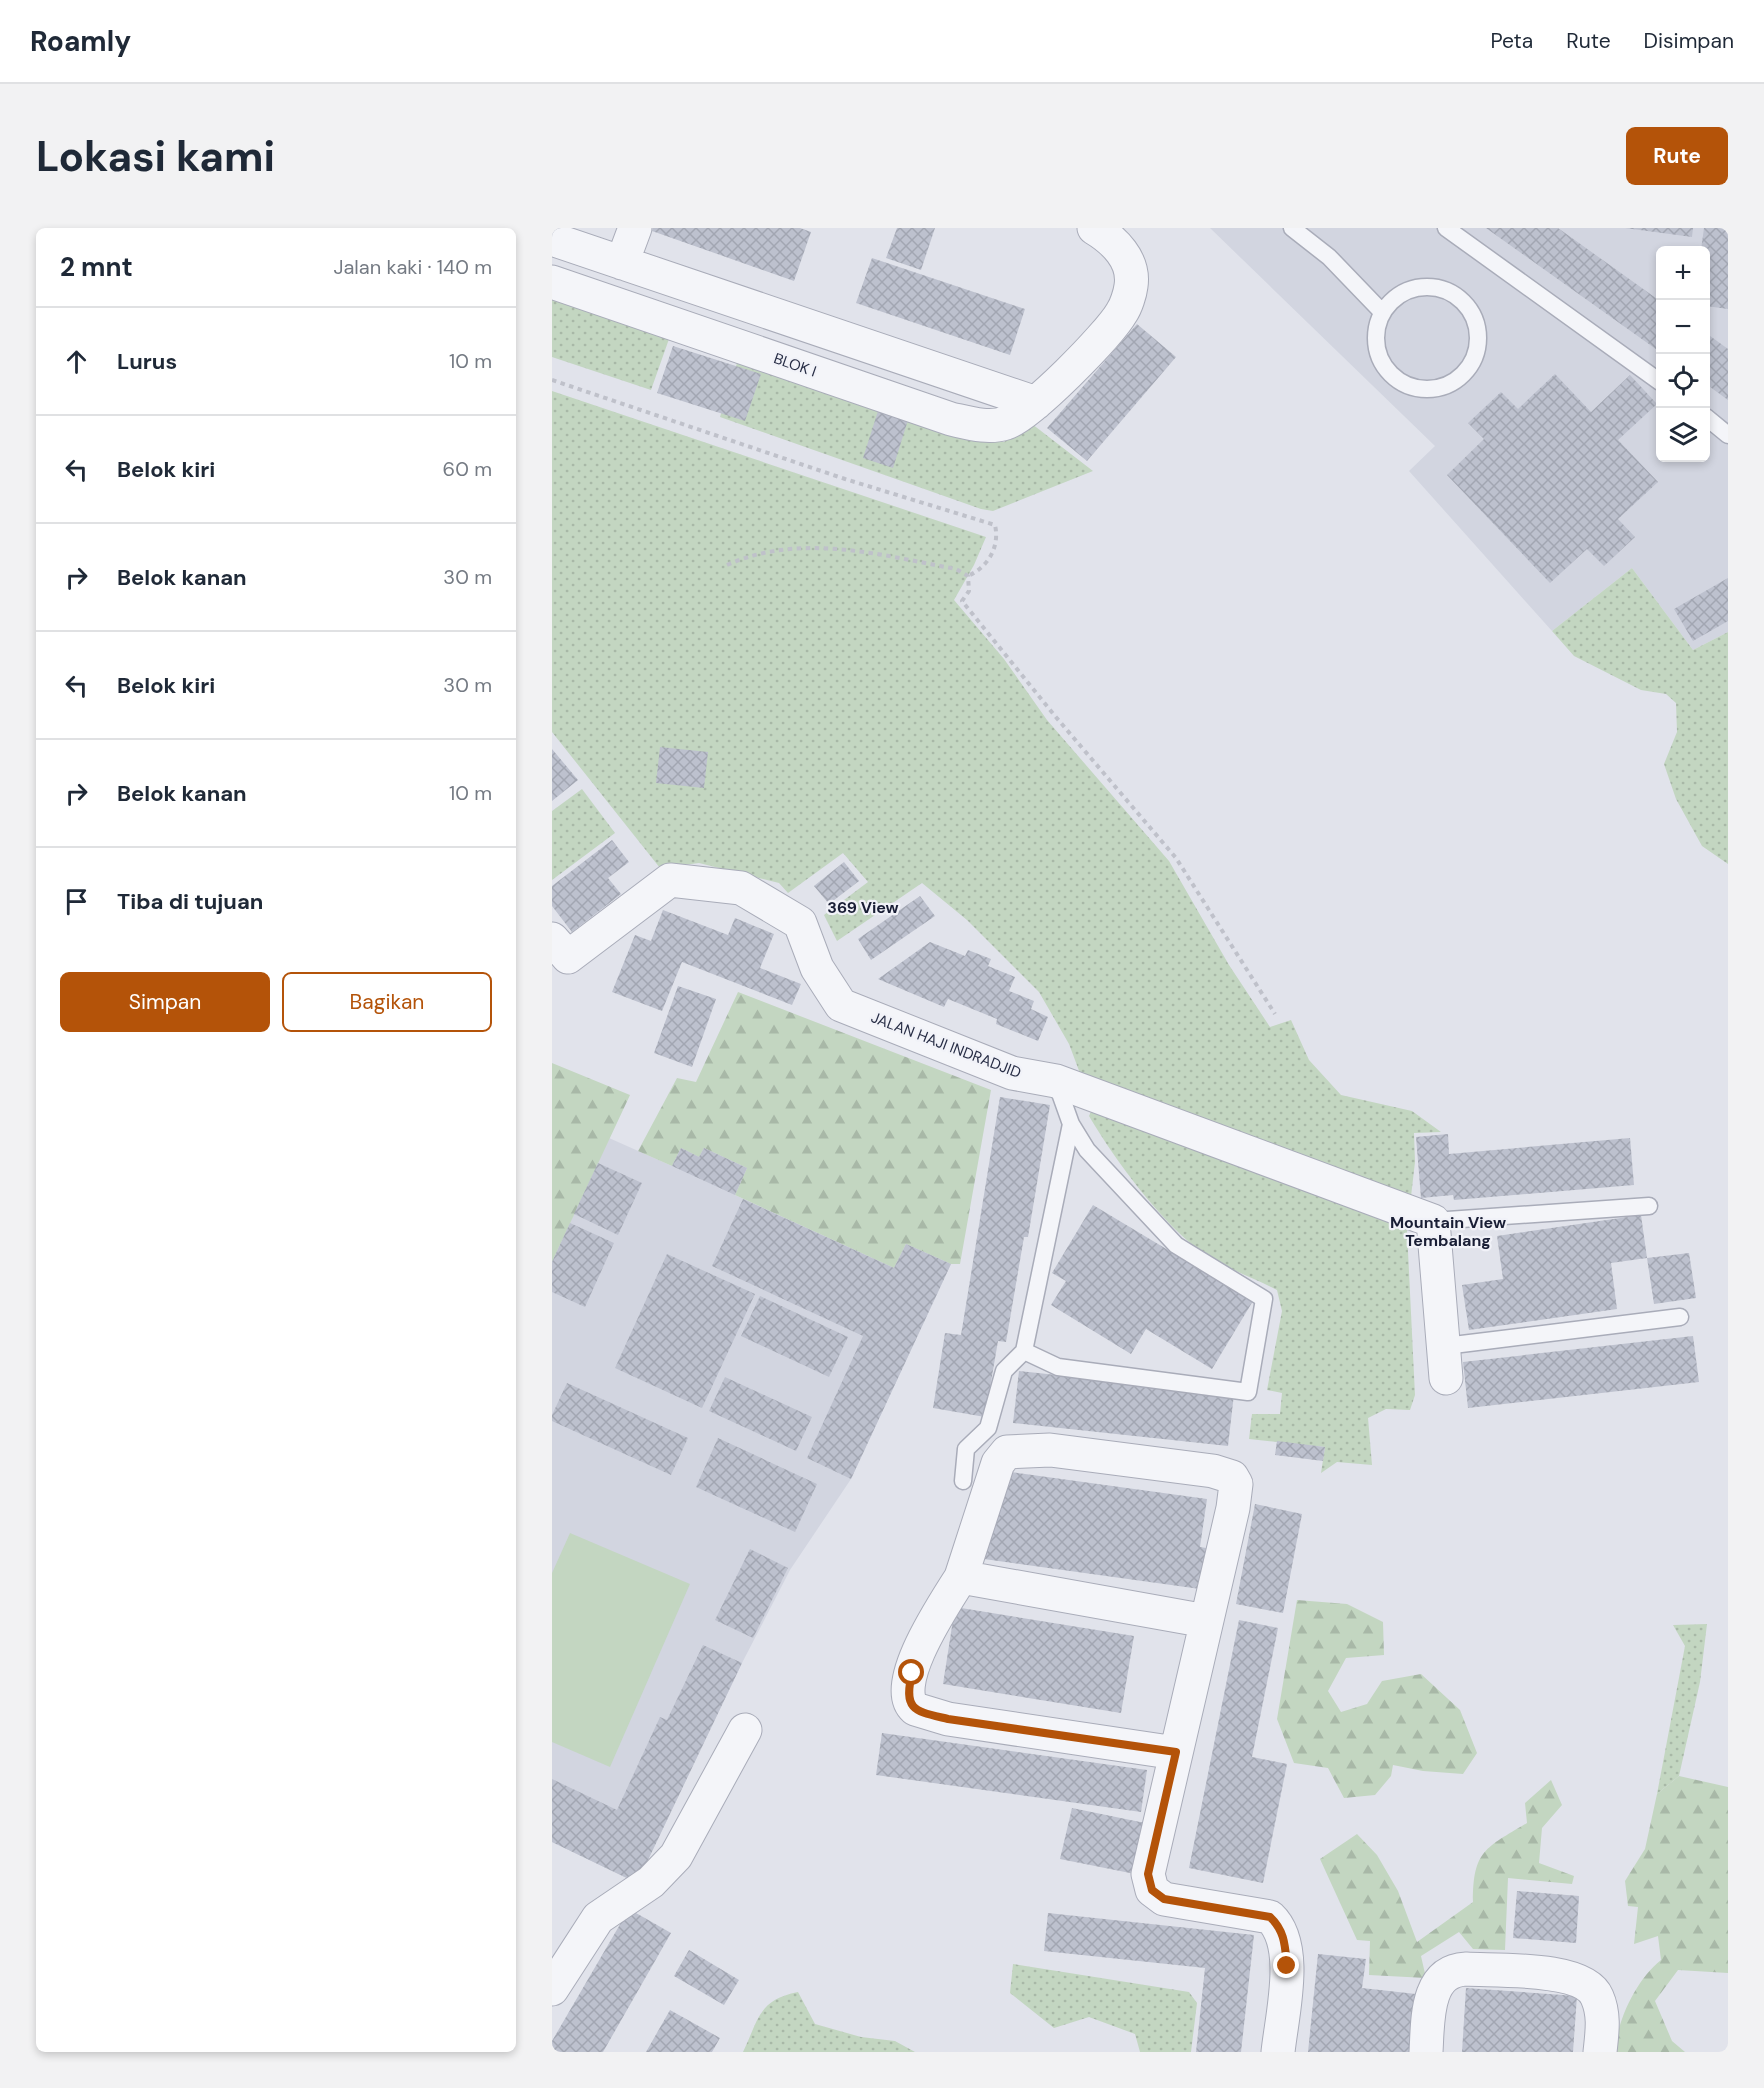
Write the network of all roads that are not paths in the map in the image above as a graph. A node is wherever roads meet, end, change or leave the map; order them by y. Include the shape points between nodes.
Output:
1 (635, 228) edge
2 (1094, 228) edge
3 (1292, 228) edge
4 (1446, 228) edge
5 (552, 239) edge
6 (621, 263) junction
7 (552, 282) edge
8 (1382, 312) junction
9 (1656, 379) edge
10 (1036, 404) junction
11 (1710, 420) edge
12 (1728, 435) edge
13 (552, 939) edge
14 (1056, 1081) junction
15 (1071, 1124) junction
16 (1649, 1206) dead end
17 (1433, 1221) junction
18 (1680, 1317) dead end
19 (1445, 1346) junction
20 (1024, 1351) junction
21 (1446, 1378) dead end
22 (963, 1481) dead end
23 (961, 1577) junction
24 (1206, 1621) junction
25 (745, 1730) dead end
26 (1176, 1752) junction
27 (552, 1989) edge
28 (1278, 2052) edge
29 (1426, 2052) edge
30 (1600, 2052) edge

1 - 6 street
2 - 10 street, BLOK I via 1112,239 1128,262 1131,285 1122,313
3 - 8 lane via 1329,257
4 - 9 lane
5 - 6 street
6 - 10 street
7 - 10 street, BLOK I via 951,419 981,426 1006,423
8 - 8 lane via 1375,334 1378,356 1392,376 1412,387 1435,389 1456,381 1472,363 1479,342 1475,318 1462,300 1442,288 1419,287 1397,295
11 - 12 lane
13 - 14 street, JALAN HAJI INDRADJID via 568,957 670,880 741,888 800,923 817,968 841,1005 1012,1073
14 - 15 lane
14 - 17 street, JALAN HAJI INDRADJID
15 - 20 lane
15 - 20 lane via 1087,1150 1176,1245 1264,1299 1248,1392 1058,1367
16 - 17 lane
17 - 19 street
18 - 19 lane
19 - 21 street
20 - 22 lane via 1004,1371 988,1428 966,1449
23 - 24 street
23 - 24 street via 998,1463 1007,1452 1050,1450 1213,1470 1233,1477 1236,1484
23 - 26 street via 917,1652 908,1689 910,1705 948,1719
24 - 26 street
25 - 27 street via 676,1856 651,1882 598,1918
26 - 28 street via 1148,1874 1152,1890 1164,1899 1270,1917 1279,1926 1287,1966
29 - 30 street via 1433,1992 1444,1976 1466,1969 1561,1975 1590,1986 1603,2020

